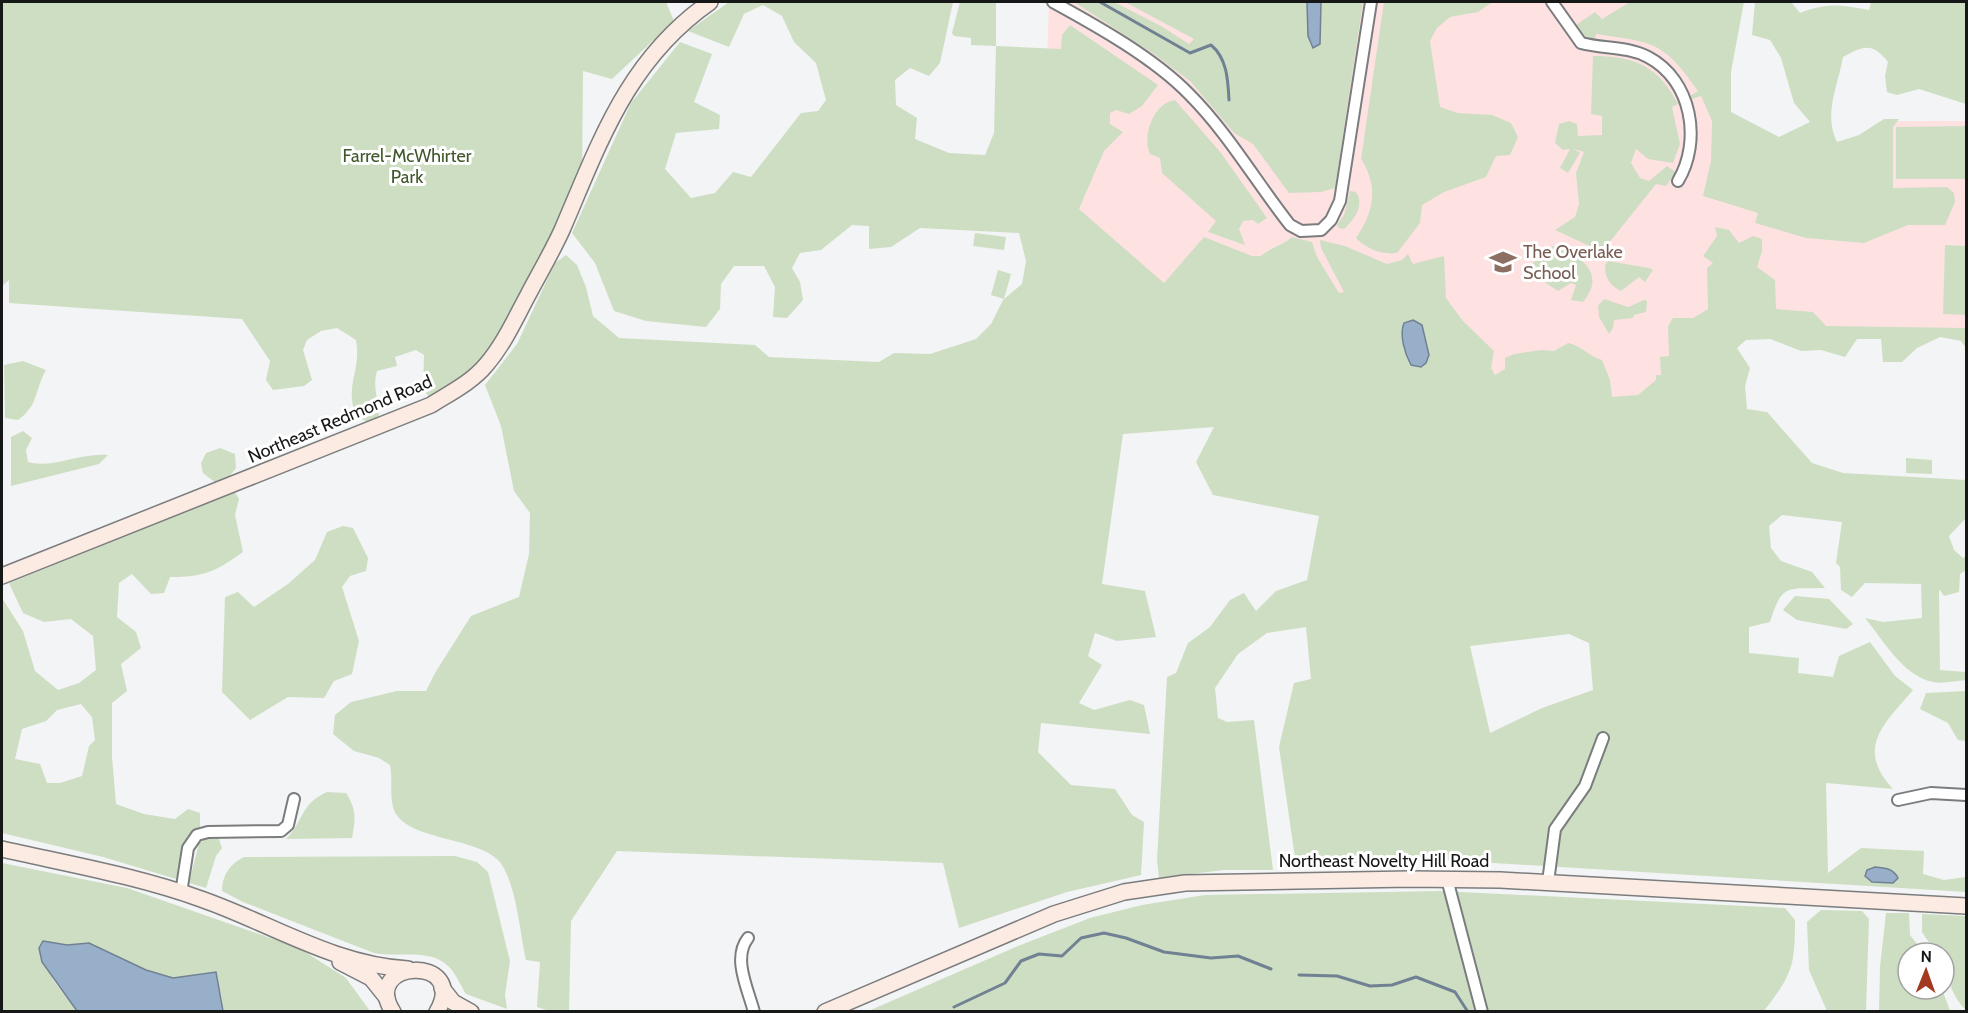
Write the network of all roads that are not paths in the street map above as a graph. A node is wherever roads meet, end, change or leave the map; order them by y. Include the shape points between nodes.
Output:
1 (710, 2) edge
2 (1053, 2) edge
3 (1371, 2) edge
4 (1552, 2) edge
5 (1678, 181) dead end
6 (2, 576) edge
7 (1603, 738) dead end
8 (1966, 795) edge
9 (294, 799) dead end
10 (1898, 800) dead end
11 (2, 849) edge
12 (1447, 879) junction
13 (1548, 882) junction
14 (181, 892) junction
15 (1966, 906) edge
16 (748, 938) dead end
17 (294, 939) junction
18 (408, 969) junction
19 (442, 988) junction
20 (390, 1004) edge
21 (437, 1011) edge
22 (471, 1011) edge
23 (754, 1011) edge
24 (825, 1011) edge
25 (1482, 1011) edge

1 - 6 main road, Northeast Redmond Road via 647,59 619,101 560,233 504,341 466,384 431,405
2 - 3 street via 1173,79 1215,124 1290,225 1301,231 1321,230 1340,201
4 - 5 street via 1581,43 1629,50 1649,58 1665,70 1685,97 1692,128 1689,163
7 - 13 street via 1585,786 1555,829
8 - 10 street via 1931,793
9 - 14 street via 288,825 281,831 196,835 188,848
11 - 14 main road
12 - 13 main road, Northeast Novelty Hill Road
12 - 24 main road, Northeast Novelty Hill Road via 1185,883 1124,892 1045,918
12 - 25 street
13 - 15 main road, Northeast Novelty Hill Road
14 - 17 main road
16 - 23 street via 740,958
17 - 18 main road via 377,967
17 - 20 main road via 371,978
18 - 19 main road via 425,970
18 - 20 main road via 393,980
19 - 21 main road via 442,1003
19 - 22 main road via 453,1002

